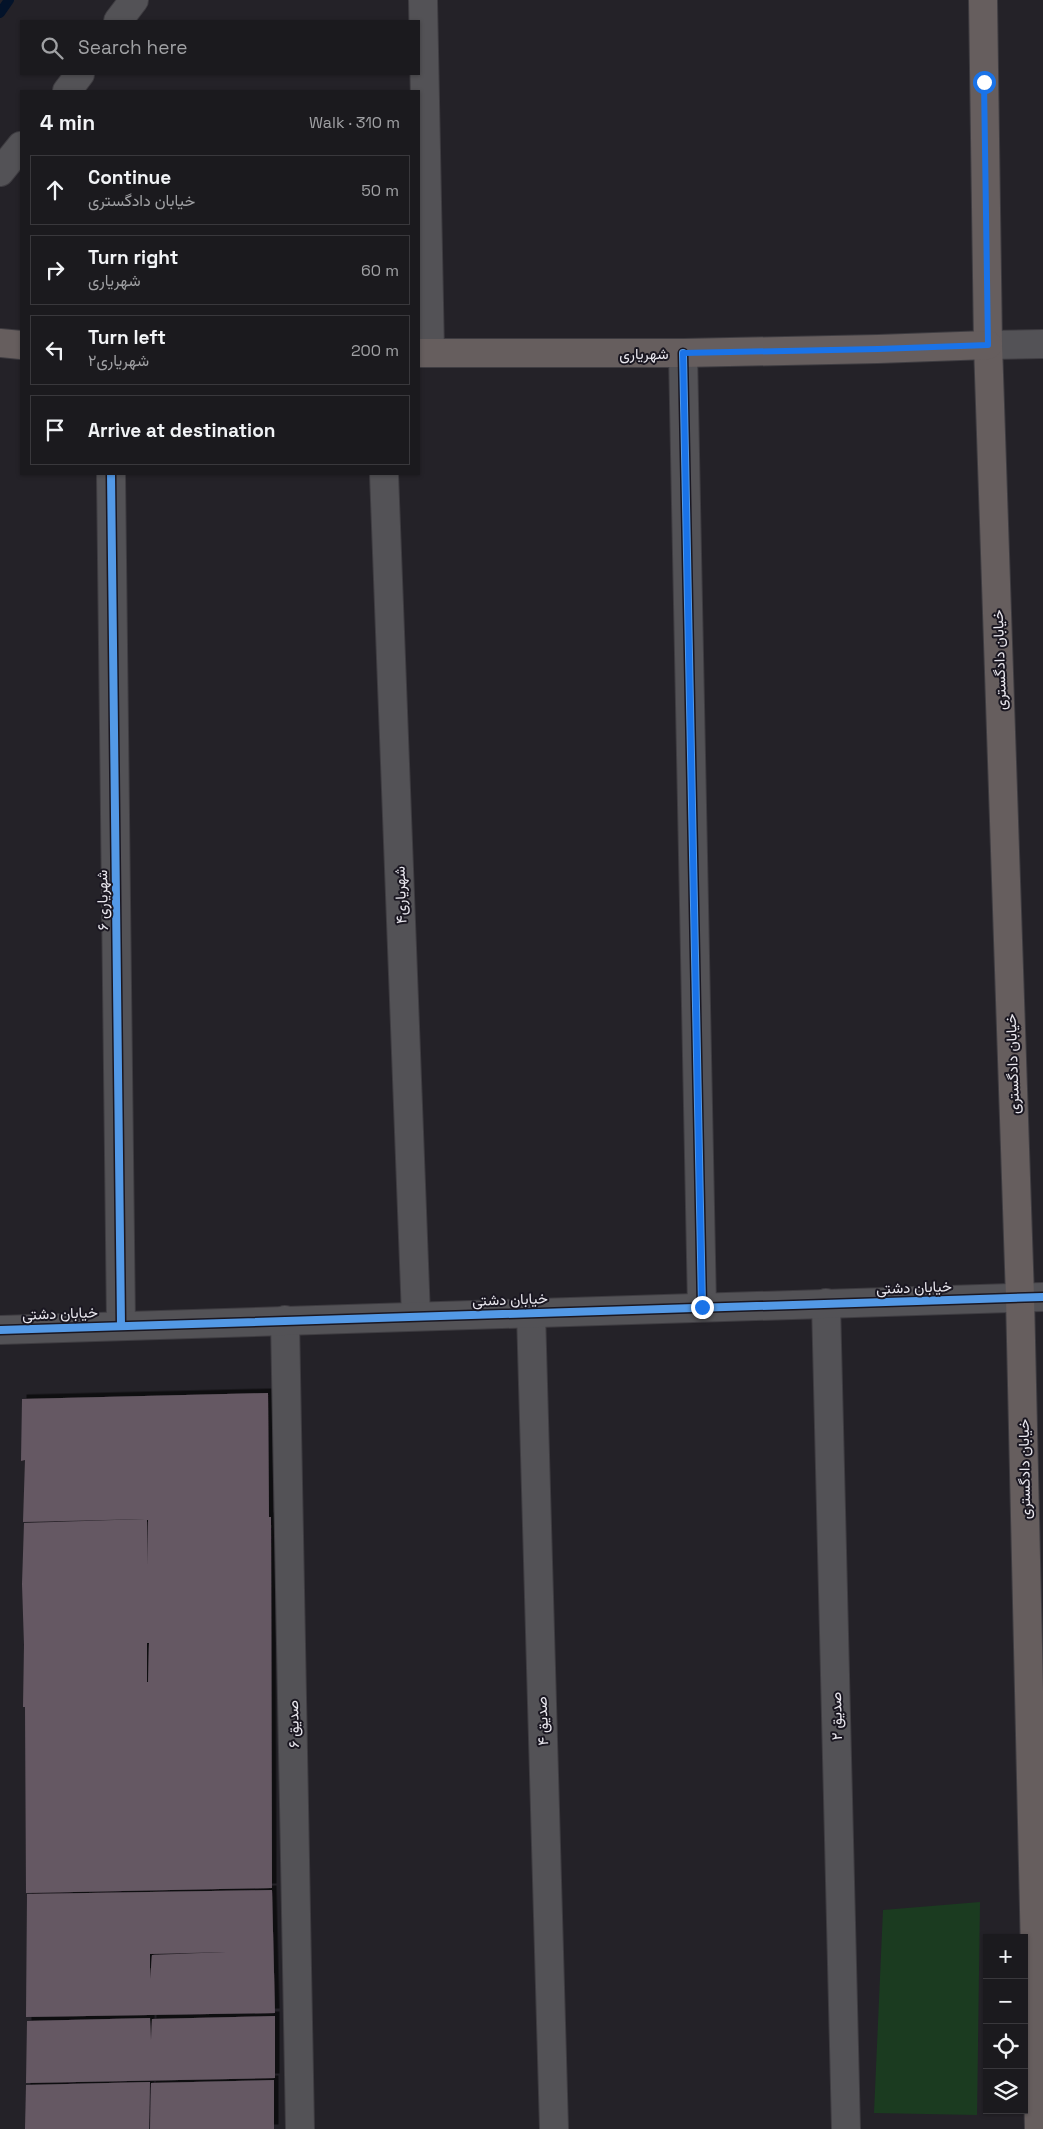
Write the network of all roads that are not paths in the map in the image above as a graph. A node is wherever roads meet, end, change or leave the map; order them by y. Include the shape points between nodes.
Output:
1 (134, 0) edge
2 (423, 0) edge
3 (983, 0) edge
4 (119, 20) edge
5 (79, 75) edge
6 (68, 90) edge
7 (20, 147) edge
8 (0, 172) edge
9 (0, 342) edge
10 (1043, 344) edge
11 (988, 345) junction
12 (20, 346) edge
13 (424, 353) edge
14 (683, 353) junction
15 (111, 475) edge
16 (384, 475) edge
17 (1032, 1297) edge
18 (826, 1303) junction
19 (702, 1307) junction
20 (531, 1312) junction
21 (416, 1316) junction
22 (285, 1320) junction
23 (121, 1325) junction
24 (0, 1330) edge
25 (300, 2129) edge
26 (554, 2129) edge
27 (846, 2129) edge
28 (1039, 2129) edge

1 - 4 street
2 - 13 street
3 - 11 main road, خیابان دادگستری
5 - 6 street
7 - 8 street
9 - 12 main road
10 - 11 street
11 - 14 main road, شهریاری
11 - 17 main road, خیابان دادگستری
13 - 14 main road, شهریاری
14 - 19 street
15 - 23 street, شهریاری ۶
16 - 21 street, شهریاری۴
17 - 18 street, خیابان دشتی
17 - 28 main road, خیابان دادگستری
18 - 19 street, خیابان دشتی
18 - 27 street, صدیق ۲
19 - 20 street, خیابان دشتی
20 - 21 street, خیابان دشتی
20 - 26 street, صدیق ۴
21 - 22 street, خیابان دشتی
22 - 23 street, خیابان دشتی
22 - 25 street, صدیق ۶
23 - 24 street, خیابان دشتی

